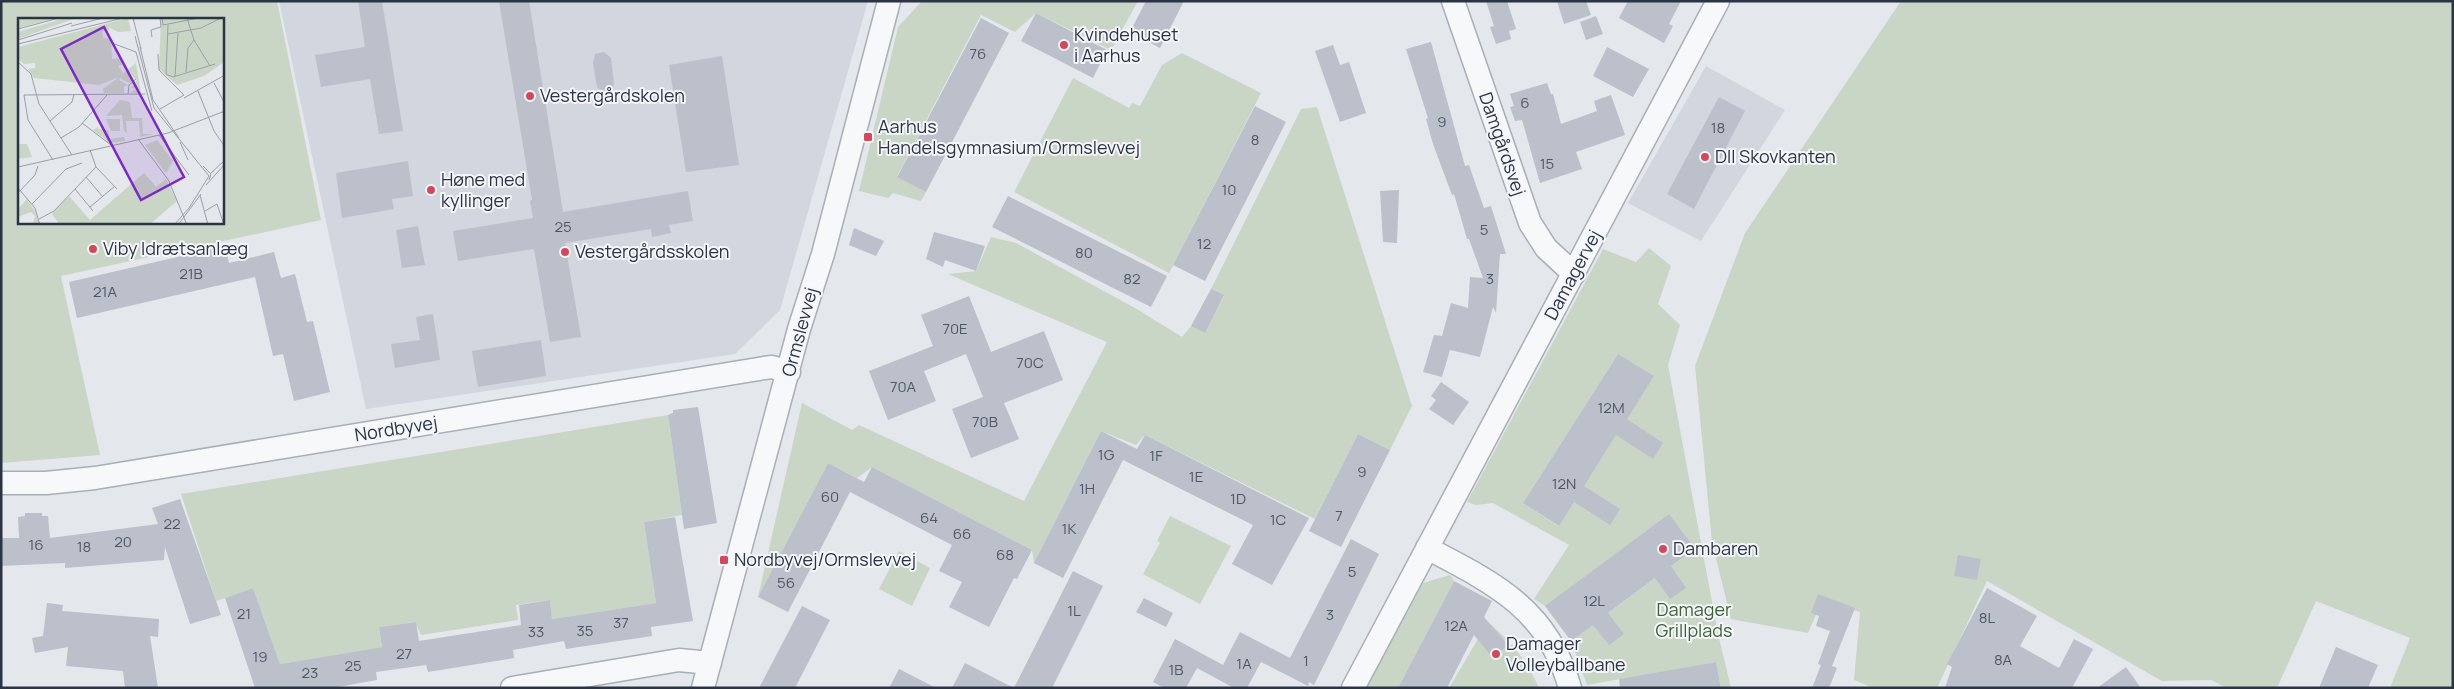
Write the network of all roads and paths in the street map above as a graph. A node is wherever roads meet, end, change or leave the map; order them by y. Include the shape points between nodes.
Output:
1 (889, 1) edge
2 (1453, 1) edge
3 (1718, 1) edge
4 (1574, 274) junction
5 (789, 372) junction
6 (1, 483) edge
7 (1427, 548) junction
8 (710, 663) junction
9 (512, 688) edge
10 (703, 688) edge
11 (708, 688) edge
12 (1354, 688) edge
13 (1570, 688) edge

1 - 5 street, Ormslevvej
2 - 4 street, Damgårdsvej via 1530,223 1546,248
3 - 4 street, Damagervej
4 - 7 street, Damagervej
5 - 6 street, Nordbyvej via 764,368 96,478
5 - 8 street, Ormslevvej
7 - 12 street, Damagervej
7 - 13 street via 1487,580 1521,605 1550,641 1560,658
8 - 9 street via 679,660
8 - 10 street, Ormslevvej
8 - 11 street, Ormslevvej

